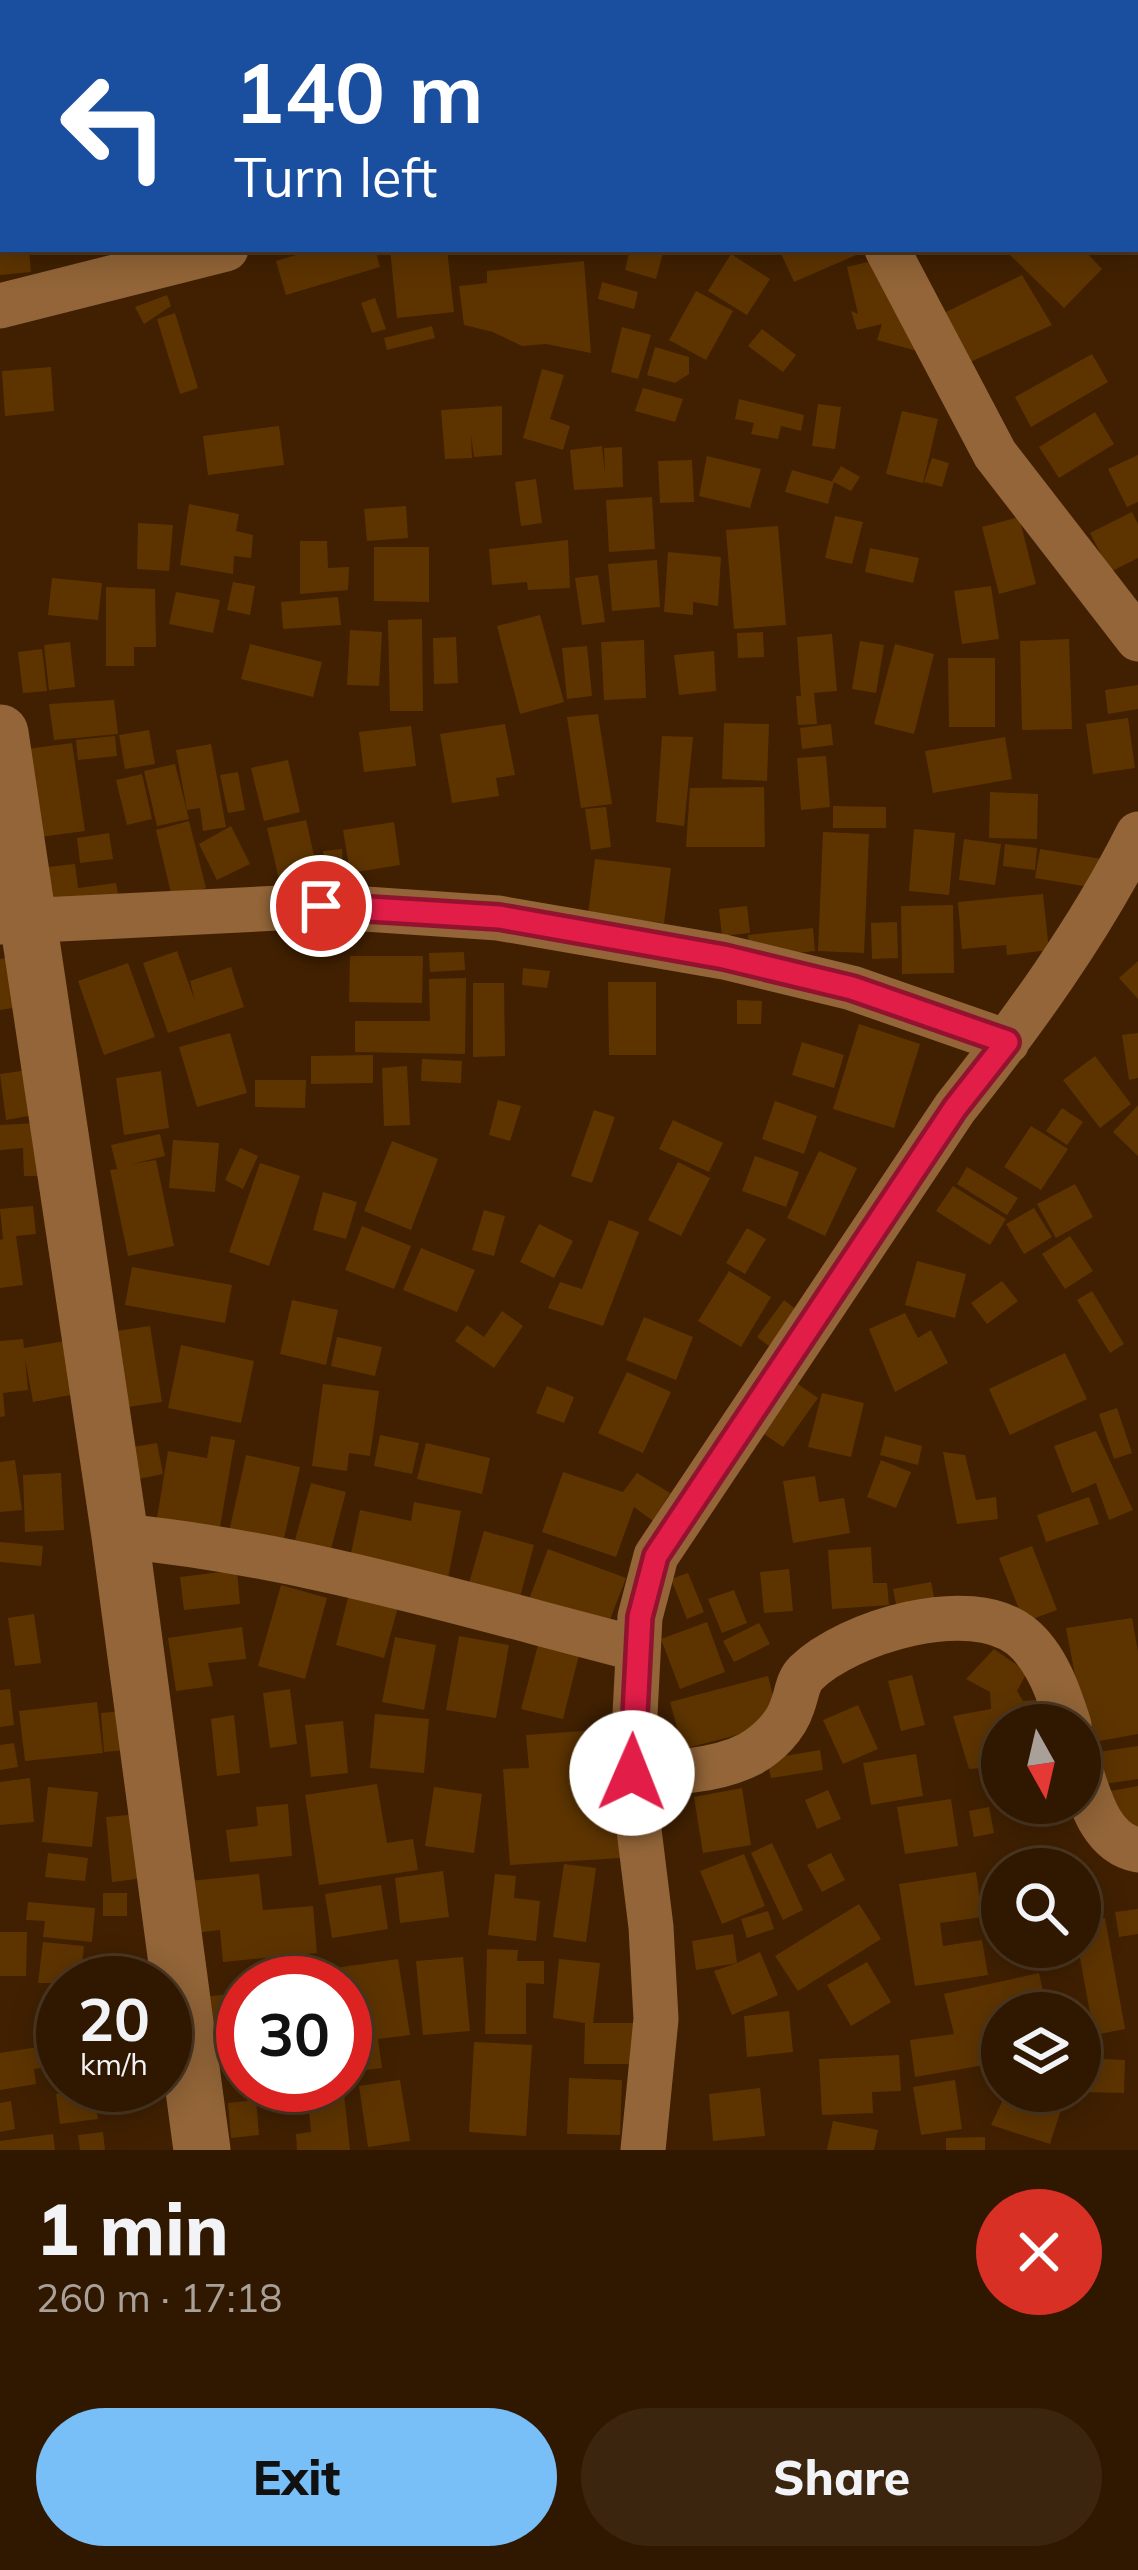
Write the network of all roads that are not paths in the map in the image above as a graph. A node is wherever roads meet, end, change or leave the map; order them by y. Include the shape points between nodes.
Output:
1 (214, 252) edge
2 (889, 252) edge
3 (0, 306) edge
4 (1138, 639) edge
5 (0, 733) edge
6 (1138, 835) edge
7 (15, 921) edge
8 (1007, 1042) junction
9 (120, 1536) junction
10 (638, 1649) junction
11 (1060, 1704) edge
12 (632, 1773) junction
13 (1101, 1822) edge
14 (1138, 1850) edge
15 (202, 2150) edge
16 (644, 2150) edge

1 - 3 street
2 - 4 street via 995,454
5 - 7 street
6 - 8 street
7 - 8 street via 321,906 499,917 852,988
7 - 9 street
8 - 10 street via 656,1556
9 - 10 street via 282,1558
9 - 15 street
10 - 12 street
11 - 12 street via 1043,1661 1022,1637 999,1624 922,1623 834,1650 801,1678 784,1726 750,1754 673,1773
12 - 16 street via 656,2019
13 - 14 street via 1124,1848

